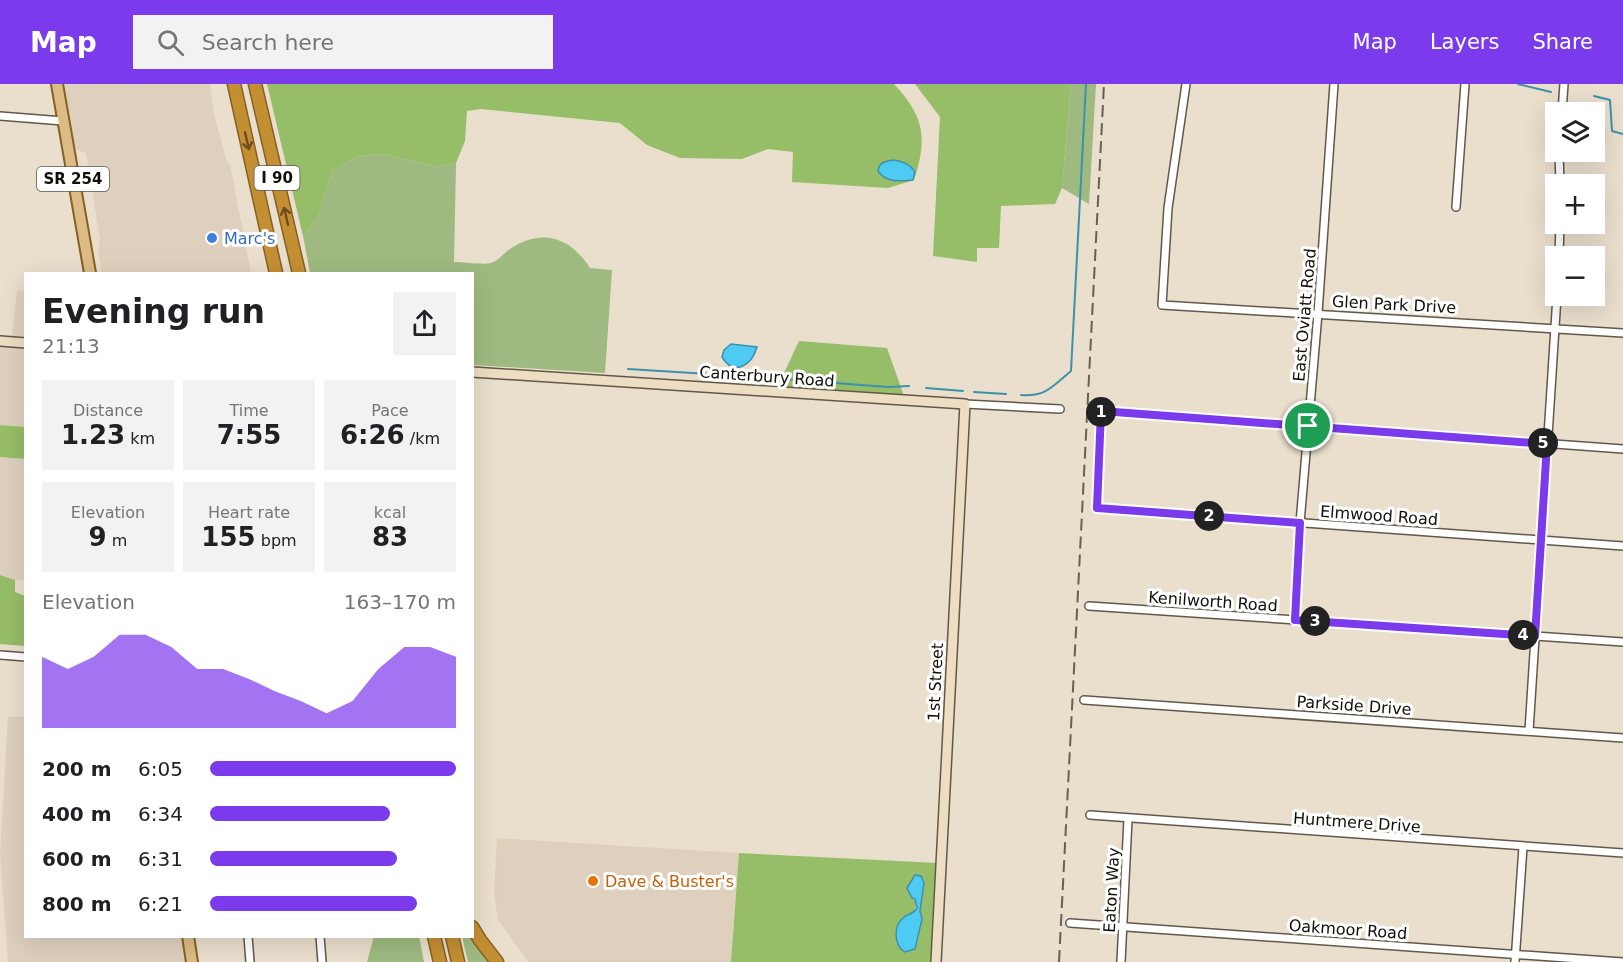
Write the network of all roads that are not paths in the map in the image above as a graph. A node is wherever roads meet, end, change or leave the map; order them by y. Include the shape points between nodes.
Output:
1 (57, 84) edge
2 (234, 84) edge
3 (255, 84) edge
4 (1186, 84) edge
5 (1334, 84) edge
6 (1465, 84) edge
7 (1564, 84) edge
8 (1563, 102) edge
9 (0, 116) edge
10 (63, 121) junction
11 (1456, 207) dead end
12 (90, 272) edge
13 (276, 272) edge
14 (299, 272) edge
15 (1557, 306) edge
16 (1318, 313) junction
17 (1556, 327) junction
18 (1623, 333) edge
19 (0, 341) edge
20 (24, 343) edge
21 (474, 372) edge
22 (965, 404) junction
23 (1060, 410) dead end
24 (1308, 426) junction
25 (1547, 444) junction
26 (1623, 449) edge
27 (1300, 523) junction
28 (1540, 540) junction
29 (1623, 546) edge
30 (1089, 606) dead end
31 (1295, 620) junction
32 (1535, 636) junction
33 (1623, 642) edge
34 (0, 655) edge
35 (24, 657) edge
36 (1084, 700) dead end
37 (1529, 731) junction
38 (1623, 738) edge
39 (1090, 815) dead end
40 (1128, 819) junction
41 (1522, 847) junction
42 (1623, 853) edge
43 (1070, 923) dead end
44 (1123, 927) junction
45 (474, 930) edge
46 (188, 938) edge
47 (248, 938) edge
48 (320, 938) edge
49 (433, 938) edge
50 (434, 938) edge
51 (452, 938) edge
52 (1515, 958) edge
53 (192, 962) edge
54 (249, 962) edge
55 (322, 962) edge
56 (434, 962) edge
57 (440, 962) edge
58 (458, 962) edge
59 (497, 962) edge
60 (936, 962) edge
61 (1121, 962) edge
62 (1623, 962) edge

1 - 10 main road, SR 254
2 -> 13 highway, I 90
14 -> 3 highway, I 90
4 - 16 street, Glen Park Drive via 1168,208 1162,304
5 - 16 street, East Oviatt Road
6 - 11 street
7 - 8 street
9 - 10 street
10 - 12 main road, SR 254
15 - 17 street
16 - 17 street, Glen Park Drive
16 - 24 street, East Oviatt Road
17 - 18 street, Glen Park Drive
17 - 25 street
19 - 20 street
21 - 22 street, Canterbury Road
22 - 23 street, Canterbury Road
22 - 60 street, 1st Street
24 - 25 street
24 - 27 street, East Oviatt Road
24 - 27 street, Elmwood Road via 1101,411 1097,508
25 - 26 street
25 - 28 street
27 - 28 street, Elmwood Road
27 - 31 street, East Oviatt Road
28 - 29 street, Elmwood Road
28 - 32 street
30 - 31 street, Kenilworth Road
31 - 32 street, Kenilworth Road
32 - 33 street, Kenilworth Road
32 - 37 street
34 - 35 street
36 - 37 street, Parkside Drive
37 - 38 street, Parkside Drive
39 - 40 street, Huntmere Drive
40 - 41 street, Huntmere Drive
40 - 44 street, Eaton Way
41 - 42 street, Huntmere Drive
41 - 52 street
43 - 44 street, Oakmoor Road
44 - 52 street, Oakmoor Road
44 - 61 street, Eaton Way
45 - 59 highway
46 - 53 main road
47 - 54 street
48 - 55 street
49 - 56 highway
50 - 57 highway
51 - 58 highway
52 - 62 street, Oakmoor Road

